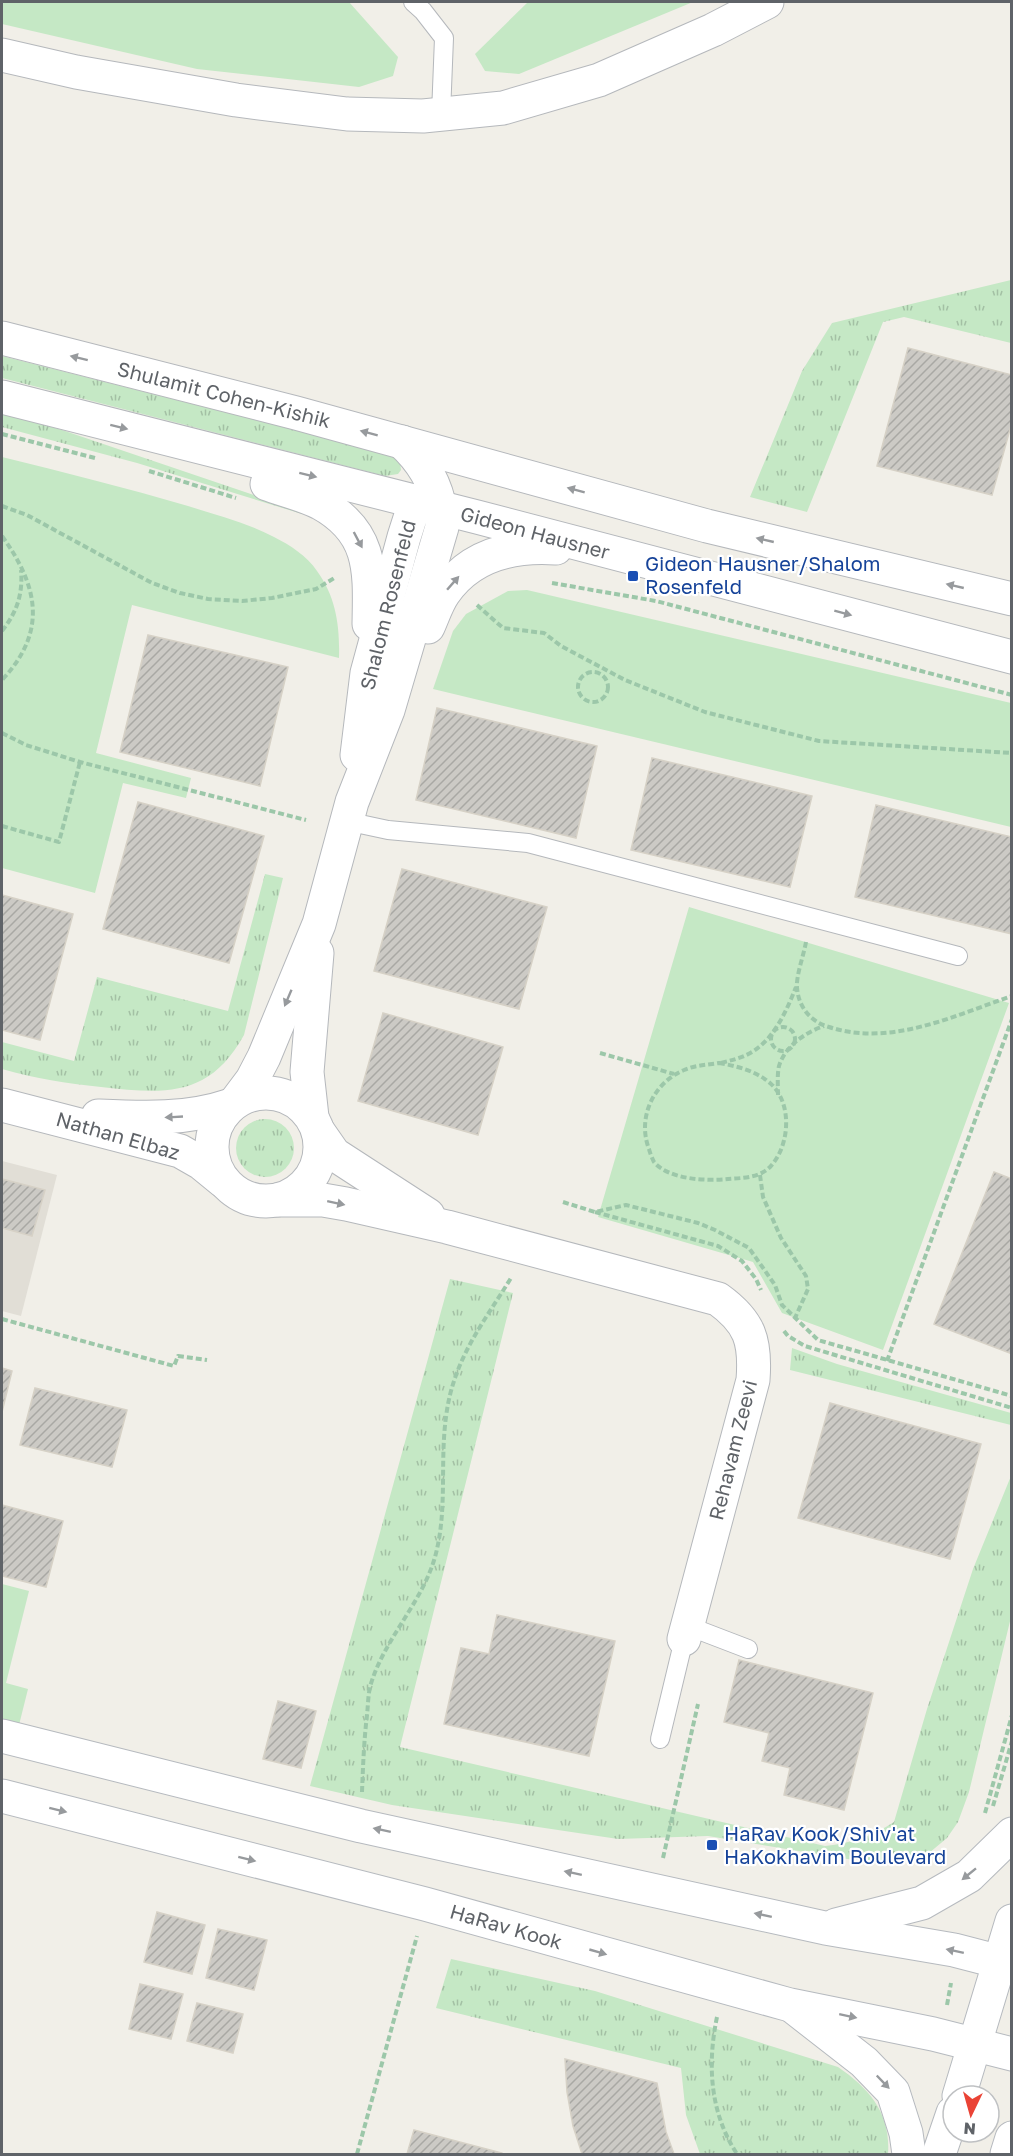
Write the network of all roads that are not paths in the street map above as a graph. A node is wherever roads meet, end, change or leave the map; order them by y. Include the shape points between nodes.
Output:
1 (413, 2) edge
2 (767, 2) edge
3 (2, 55) edge
4 (441, 114) junction
5 (2, 338) edge
6 (2, 397) edge
7 (162, 438) junction
8 (402, 442) junction
9 (491, 467) junction
10 (431, 500) junction
11 (621, 555) junction
12 (1011, 599) edge
13 (1011, 657) edge
14 (367, 673) junction
15 (388, 710) junction
16 (349, 811) junction
17 (319, 924) junction
18 (958, 956) dead end
19 (234, 1103) junction
20 (2, 1105) edge
21 (39, 1114) junction
22 (315, 1124) junction
23 (225, 1182) junction
24 (278, 1200) junction
25 (447, 1227) junction
26 (686, 1633) junction
27 (748, 1649) dead end
28 (2, 1736) edge
29 (660, 1739) dead end
30 (2, 1796) edge
31 (1011, 1834) edge
32 (1011, 1921) edge
33 (825, 1928) junction
34 (1006, 1964) edge
35 (790, 2005) junction
36 (975, 2045) junction
37 (1011, 2054) edge
38 (962, 2084) edge
39 (1011, 2138) edge
40 (909, 2154) edge
41 (1007, 2154) edge

1 - 4 lane via 444,38
2 - 4 street via 599,80 503,108
3 - 4 street via 236,100 347,114
8 -> 5 street, Shulamit Cohen-Kishik
6 -> 7 street
7 -> 10 street
7 -> 14 street via 174,449 204,462 319,503 343,518 358,535 370,588
8 - 9 street, Shulamit Cohen-Kishik
8 - 10 street via 418,457
9 - 10 street via 453,478
12 -> 9 street via 707,526
10 - 11 street, Gideon Hausner
10 - 14 street, Shalom Rosenfeld via 412,512
10 - 15 street, Shalom Rosenfeld via 442,527
11 -> 13 street, Gideon Hausner
15 -> 11 street via 444,594 475,564 498,552 522,548
14 - 16 street, Shalom Rosenfeld
15 - 16 street, Shalom Rosenfeld
16 - 17 street, Shalom Rosenfeld
16 - 18 lane via 388,831 528,843
17 -> 19 street, Shalom Rosenfeld via 264,1058
17 - 22 street, Shalom Rosenfeld via 307,1072
19 -> 21 street, Nathan Elbaz via 209,1113 157,1118
19 - 22 street via 253,1093 279,1094 302,1105
19 - 23 street via 224,1112 211,1140 214,1162
20 - 21 street, Nathan Elbaz
21 - 23 street, Nathan Elbaz via 180,1151
22 - 24 street via 321,1146 313,1174 298,1191
22 - 25 street, Rehavam Zeevi via 334,1154
23 - 24 street via 253,1201
24 -> 25 street, Rehavam Zeevi via 323,1200
25 - 26 street, Rehavam Zeevi via 718,1299 736,1312 749,1333 755,1355 753,1380
26 - 27 lane
26 - 29 lane
33 -> 28 street via 361,1826
30 -> 35 street, HaRav Kook via 426,1904
31 -> 33 street via 969,1876 922,1903
32 - 34 street
34 -> 33 street via 954,1950
34 - 36 street
35 -> 36 street, HaRav Kook
35 -> 40 street via 864,2062 893,2092
36 - 37 street, HaRav Kook
36 - 38 street
39 - 41 street

